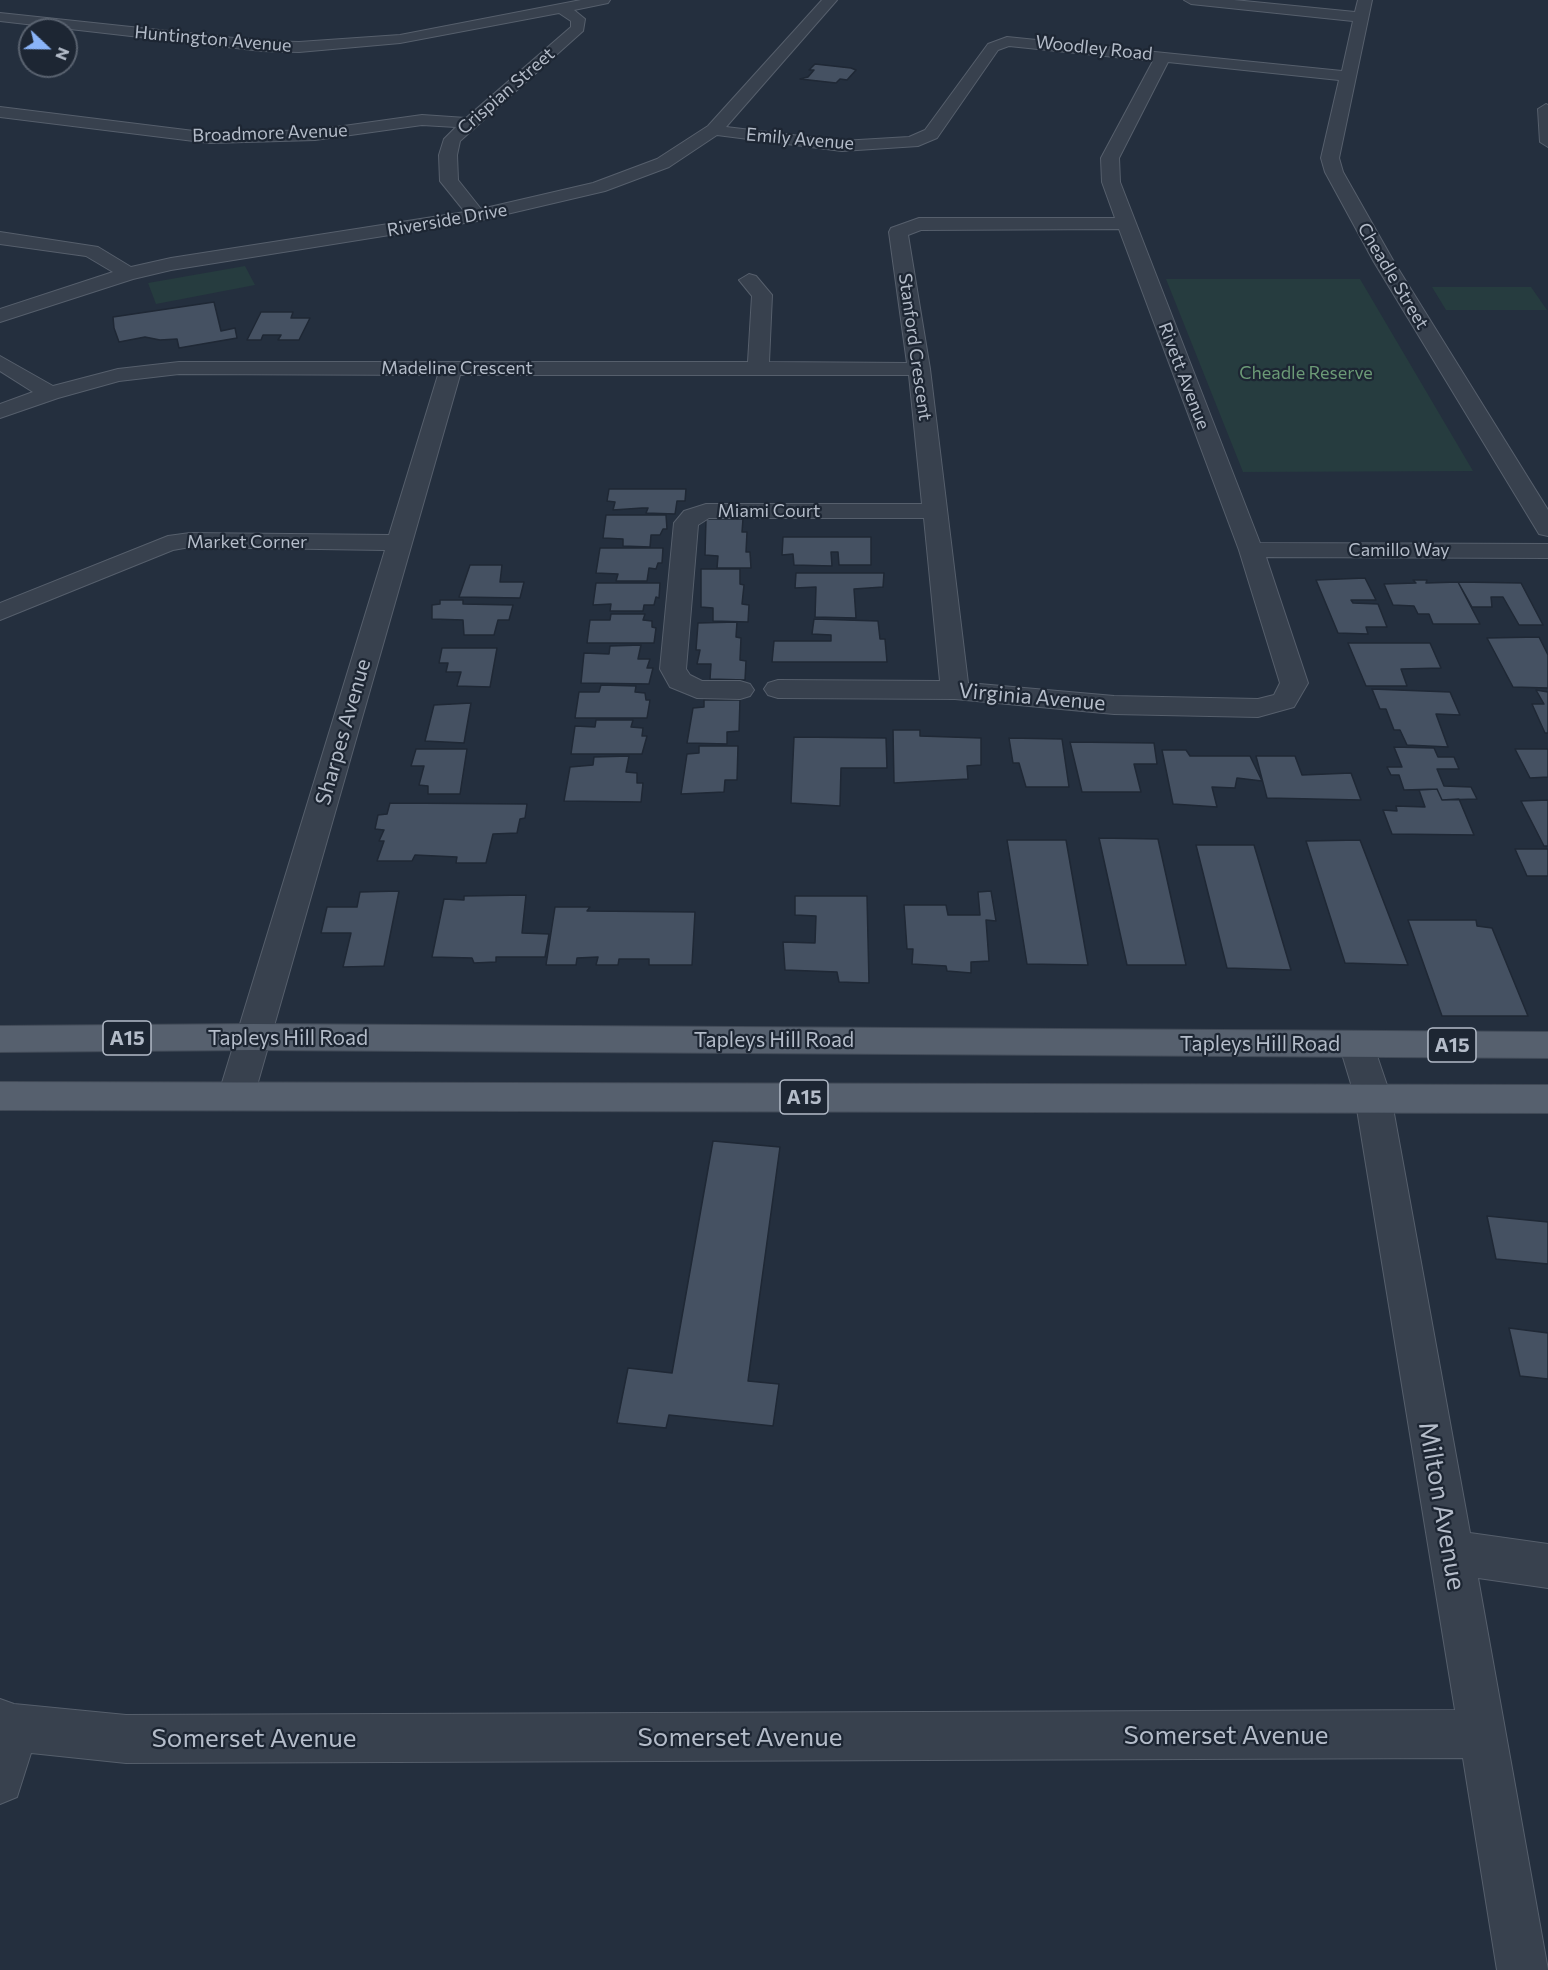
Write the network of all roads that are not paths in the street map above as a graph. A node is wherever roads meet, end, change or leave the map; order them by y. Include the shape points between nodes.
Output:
1 (537, 0) edge
2 (603, 0) edge
3 (830, 0) edge
4 (1191, 0) edge
5 (558, 8) junction
6 (1363, 8) edge
7 (0, 17) edge
8 (1163, 56) junction
9 (1348, 76) junction
10 (1546, 109) dead end
11 (0, 112) edge
12 (469, 123) junction
13 (714, 130) junction
14 (1548, 142) edge
15 (886, 144) joint
16 (477, 216) junction
17 (1125, 223) junction
18 (0, 238) edge
19 (127, 274) junction
20 (749, 280) dead end
21 (0, 316) edge
22 (0, 362) edge
23 (451, 368) junction
24 (758, 369) junction
25 (919, 369) junction
26 (50, 393) junction
27 (0, 411) edge
28 (934, 511) junction
29 (1548, 529) edge
30 (399, 543) junction
31 (1251, 550) junction
32 (1548, 551) edge
33 (0, 612) edge
34 (778, 689) dead end
35 (740, 690) dead end
36 (955, 690) junction
37 (1284, 701) joint
38 (253, 1037) junction
39 (0, 1039) edge
40 (1356, 1044) junction
41 (1548, 1045) edge
42 (0, 1096) edge
43 (236, 1096) junction
44 (1373, 1097) junction
45 (1548, 1099) edge
46 (1450, 1552) junction
47 (1548, 1566) edge
48 (7, 1726) edge
49 (1480, 1734) junction
50 (0, 1780) edge
51 (1523, 1970) edge

1 - 5 street
2 - 5 street, Huntington Avenue
3 - 13 street, Riverside Drive
4 - 6 street
5 - 7 street, Huntington Avenue via 400,39 299,47
5 - 12 street, Crispian Street via 578,19 578,28
6 - 9 street, Cheadle Street
8 - 9 street, Woodley Road
8 - 15 street, Woodley Road via 1028,41 999,44 931,134 912,142
8 - 17 street, Rivett Avenue via 1110,158 1112,182
9 - 29 street, Cheadle Street via 1330,158 1334,172 1383,262
10 - 14 street
11 - 12 street, Broadmore Avenue via 210,138 315,135 422,120
12 - 16 street, Crispian Street via 452,139 449,181
13 - 15 street, Emily Avenue via 810,144
13 - 16 street, Riverside Drive via 663,163 599,187
16 - 19 street, Riverside Drive
17 - 25 street, Stanford Crescent via 919,224 898,232
17 - 31 street, Rivett Avenue
18 - 19 street via 91,251
19 - 21 street, Riverside Drive
20 - 24 street via 762,295
22 - 26 street
23 - 24 street, Madeline Crescent
23 - 26 street, Madeline Crescent via 179,368 118,375
23 - 30 street, Sharpes Avenue
24 - 25 street, Madeline Crescent
25 - 28 street, Stanford Crescent
26 - 27 street, Madeline Crescent
28 - 35 street, Miami Court via 706,511 693,516 686,523 674,669 680,681 697,689
28 - 36 street, Stanford Crescent
30 - 33 street, Market Corner via 168,543
30 - 38 street, Sharpes Avenue
31 - 32 street, Camillo Way
31 - 37 street, Rivett Avenue via 1294,683
34 - 36 street, Virginia Avenue
36 - 37 street, Virginia Avenue via 1114,705 1258,708
38 - 39 main road, Tapleys Hill Road / A15
38 - 40 main road, Tapleys Hill Road / A15
38 - 43 street, Sharpes Avenue
40 - 41 main road, Tapleys Hill Road / A15
40 - 44 street, Milton Avenue
42 - 43 main road, A15
43 - 44 main road, A15
44 - 45 main road, A15
44 - 46 street, Milton Avenue
46 - 47 street
46 - 49 street, Milton Avenue
48 - 49 street, Somerset Avenue via 126,1739
48 - 50 street
49 - 51 street, Milton Avenue

